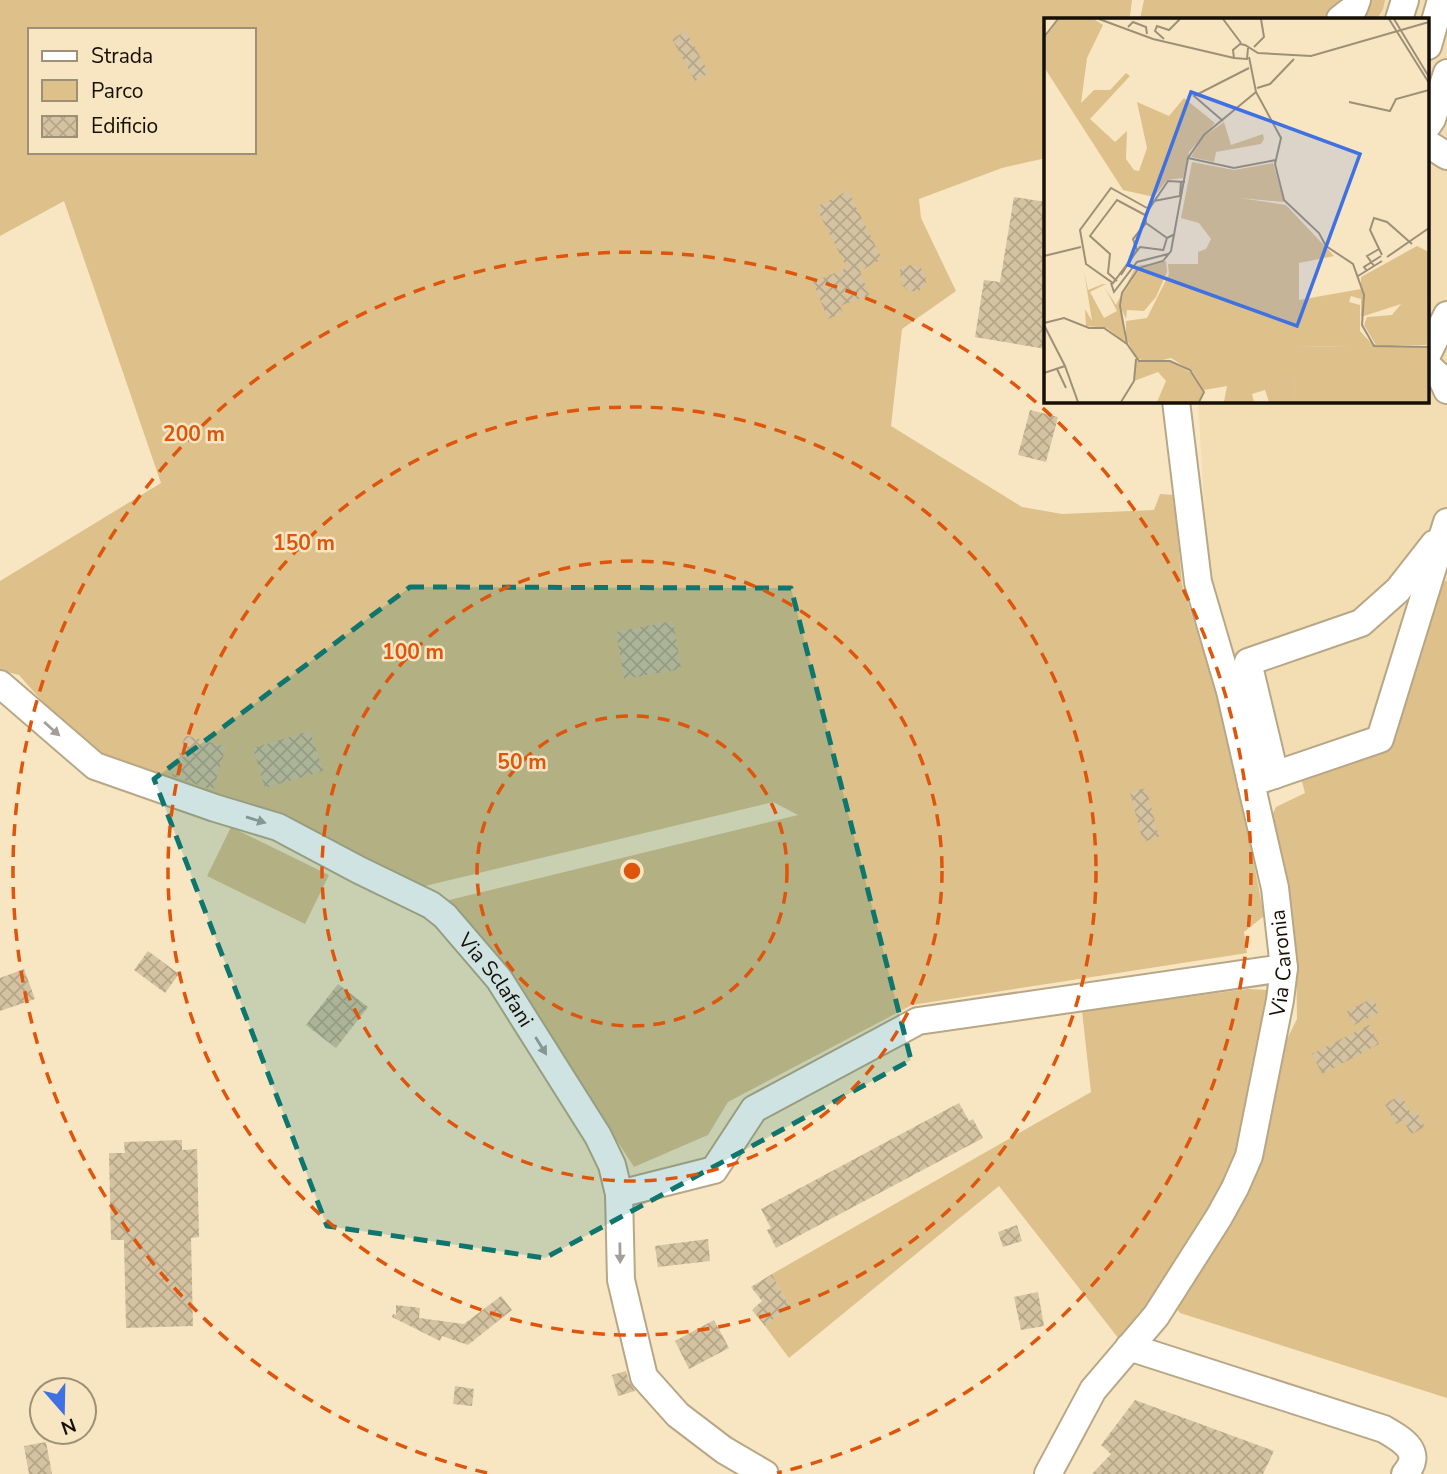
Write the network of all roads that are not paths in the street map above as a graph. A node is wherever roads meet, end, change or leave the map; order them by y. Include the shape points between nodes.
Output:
1 (1357, 0) edge
2 (1405, 0) edge
3 (1441, 0) edge
4 (1341, 18) edge
5 (1399, 18) edge
6 (1430, 32) edge
7 (1447, 74) edge
8 (1430, 122) edge
9 (1430, 145) edge
10 (1447, 156) edge
11 (1447, 316) edge
12 (1430, 349) edge
13 (1430, 368) edge
14 (1447, 390) edge
15 (1176, 402) edge
16 (1446, 526) edge
17 (0, 684) edge
18 (1263, 779) junction
19 (1284, 968) junction
20 (619, 1194) junction
21 (1129, 1347) junction
22 (765, 1474) edge
23 (1048, 1474) edge
24 (1405, 1474) edge

1 - 4 street
2 - 5 street
3 - 6 street
7 - 8 street
9 - 10 street
11 - 12 street
13 - 14 street
15 - 18 street, Via Caronia via 1198,582 1230,691
16 - 18 street via 1380,739
16 - 18 street via 1398,590 1361,624 1248,662
17 -> 20 street, Via Sclafani via 95,766 278,827 445,916 499,979 598,1136
18 - 19 street, Via Caronia
19 - 20 street via 918,1021 754,1109 714,1170
19 - 21 street, Via Caronia via 1249,1156 1219,1217 1156,1316
20 -> 22 street, Via Sclafani via 621,1280 643,1377 678,1415
21 - 23 street, Via Caronia via 1093,1390
21 - 24 street via 1384,1429 1410,1448 1413,1457

